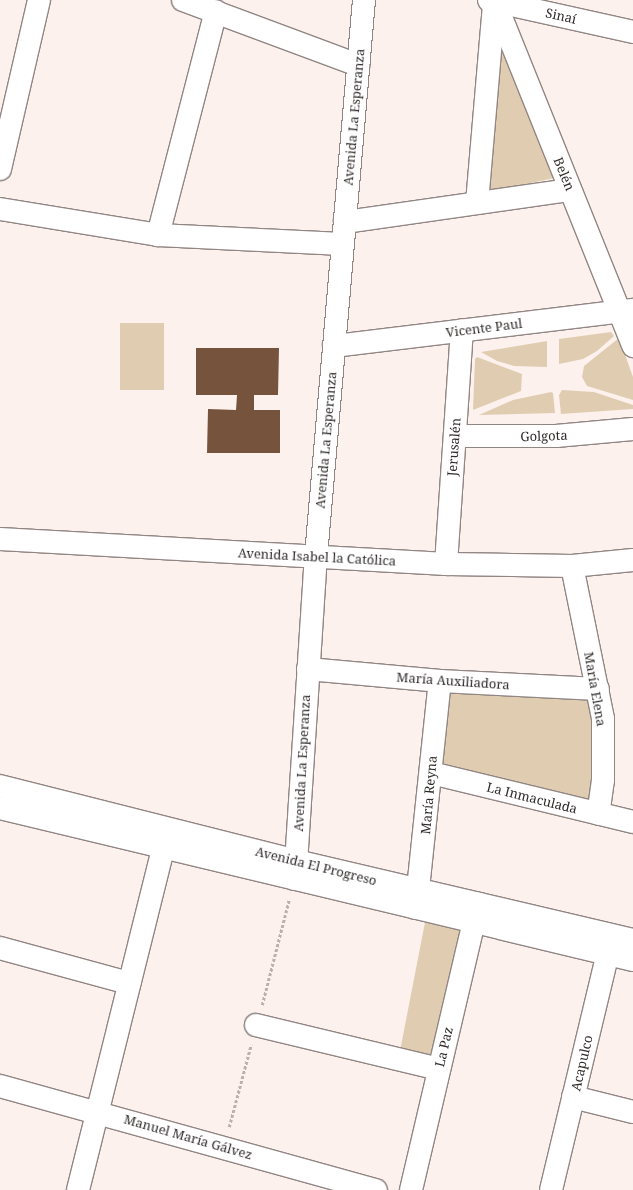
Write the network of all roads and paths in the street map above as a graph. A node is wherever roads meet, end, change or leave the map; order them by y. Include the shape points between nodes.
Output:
1 (38, 0) edge
2 (183, 0) edge
3 (364, 0) edge
4 (492, 1) edge
5 (216, 11) junction
6 (633, 32) edge
7 (358, 65) junction
8 (0, 170) edge
9 (570, 190) junction
10 (477, 203) junction
11 (0, 209) edge
12 (345, 222) junction
13 (158, 235) junction
14 (342, 244) junction
15 (627, 310) edge
16 (462, 331) junction
17 (334, 346) junction
18 (633, 346) edge
19 (633, 429) edge
20 (455, 436) junction
21 (0, 539) edge
22 (316, 556) junction
23 (633, 560) edge
24 (446, 564) junction
25 (572, 566) junction
26 (308, 669) junction
27 (440, 681) junction
28 (598, 689) junction
29 (431, 773) junction
30 (0, 786) edge
31 (0, 808) edge
32 (598, 814) junction
33 (633, 822) edge
34 (163, 848) junction
35 (296, 871) junction
36 (418, 899) junction
37 (476, 913) junction
38 (633, 940) edge
39 (610, 944) junction
40 (0, 948) edge
41 (633, 960) edge
42 (130, 983) junction
43 (256, 1025) dead end
44 (439, 1069) junction
45 (0, 1086) edge
46 (573, 1097) junction
47 (98, 1111) junction
48 (633, 1112) edge
49 (78, 1190) edge
50 (376, 1190) edge
51 (411, 1190) edge
52 (551, 1190) edge

1 - 8 street
2 - 5 street
3 - 7 street, Avenida La Esperanza
4 - 6 street, Sinaí
4 - 9 street, Belén
4 - 10 street
5 - 7 street
5 - 13 street
7 - 12 street, Avenida La Esperanza
9 - 10 street
9 - 15 street, Belén
10 - 12 street
11 - 13 street
12 - 14 street, Avenida La Esperanza
13 - 14 street
14 - 17 street, Avenida La Esperanza
15 - 16 street, Vicente Paul
15 - 18 street, Belén
16 - 17 street, Vicente Paul
16 - 20 street, Jerusalén
17 - 22 street, Avenida La Esperanza
19 - 20 street, Golgota via 556,436
20 - 24 street, Jerusalén
21 - 22 street, Avenida Isabel la Católica
22 - 24 street, Avenida Isabel la Católica
22 - 26 street, Avenida La Esperanza
23 - 25 street, Avenida Isabel la Católica
24 - 25 street, Avenida Isabel la Católica
25 - 28 street, María Elena
26 - 27 street, María Auxiliadora
26 - 35 street, Avenida La Esperanza
27 - 28 street, María Auxiliadora
27 - 29 street, María Reyna
28 - 32 street, María Elena via 604,748
29 - 32 street, La Inmaculada
29 - 36 street, María Reyna
30 - 35 street, Avenida El Progreso
31 - 34 street, Avenida El Progreso
32 - 33 street, La Inmaculada
34 - 35 street, Avenida El Progreso
34 - 42 street
35 - 36 street, Avenida El Progreso
36 - 37 street, Avenida El Progreso
37 - 39 street, Avenida El Progreso
37 - 44 street, La Paz
38 - 39 street, Avenida El Progreso
39 - 41 street, Avenida El Progreso
39 - 46 street, Acapulco
40 - 42 street
42 - 47 street
43 - 44 street
44 - 51 street, La Paz
45 - 47 street, Manuel María Gálvez
46 - 48 street
46 - 52 street, Acapulco
47 - 49 street
47 - 50 street, Manuel María Gálvez

